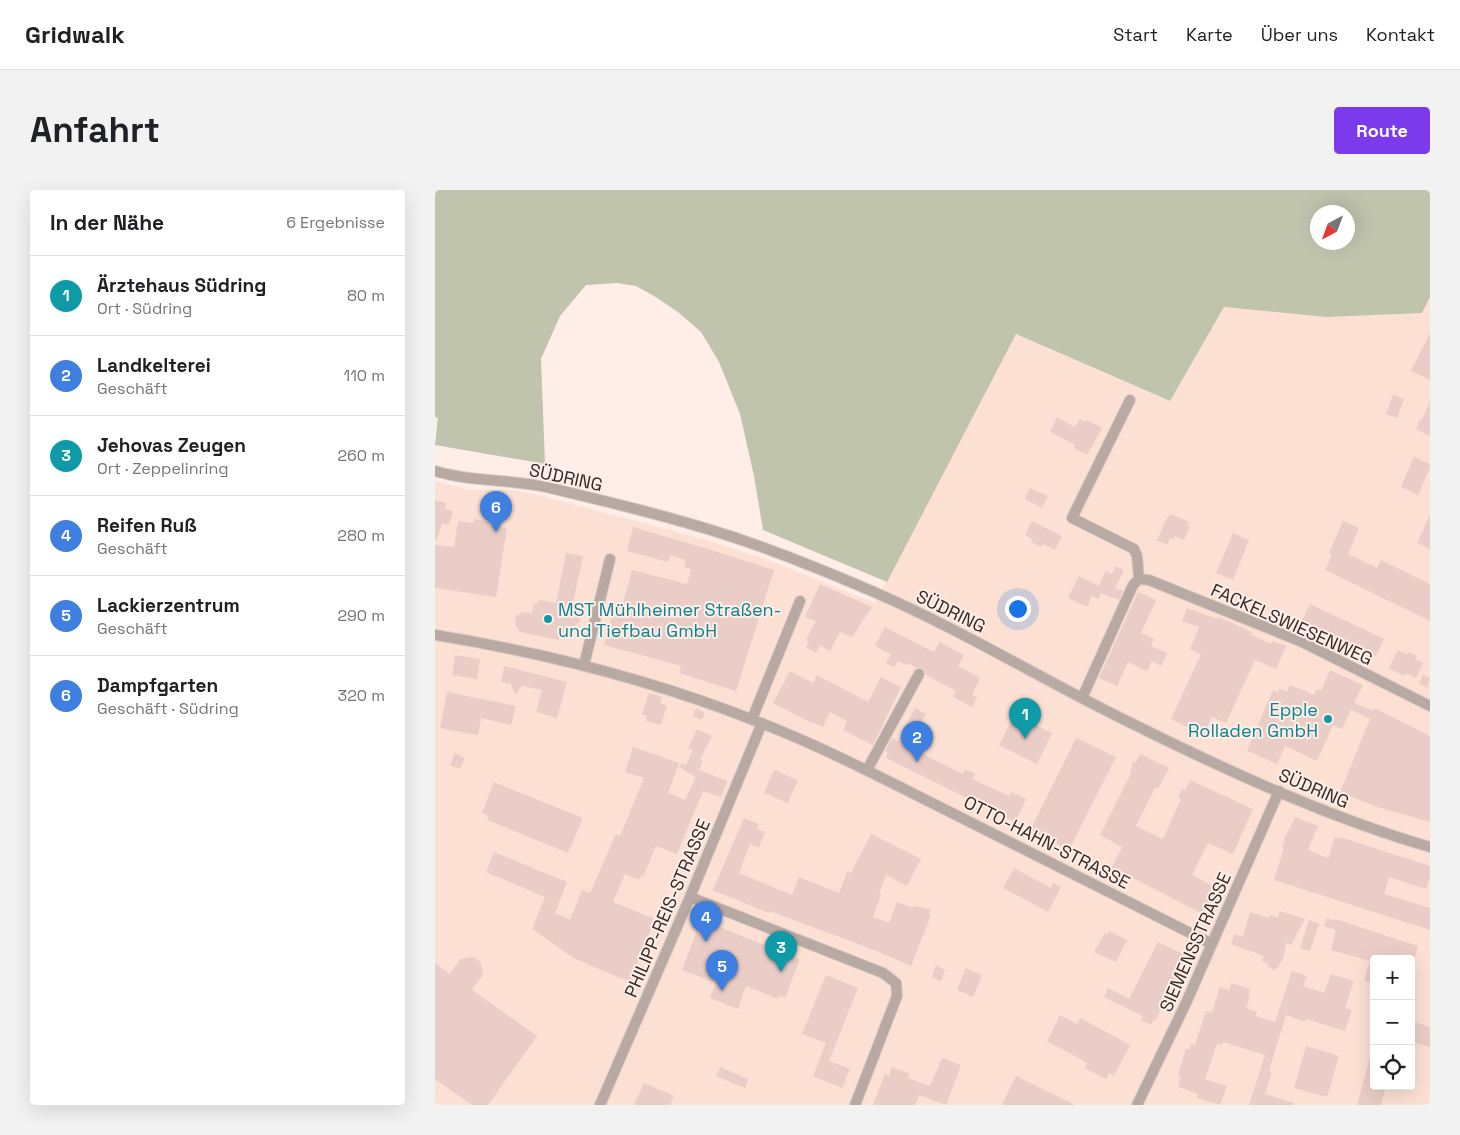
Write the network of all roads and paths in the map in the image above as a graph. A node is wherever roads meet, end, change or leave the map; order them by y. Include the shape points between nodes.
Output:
1 (1130, 400) dead end
2 (435, 471) edge
3 (610, 559) dead end
4 (1139, 579) junction
5 (799, 602) dead end
6 (435, 635) edge
7 (584, 665) junction
8 (919, 674) dead end
9 (1082, 698) junction
10 (1430, 706) edge
11 (757, 721) junction
12 (867, 770) junction
13 (1279, 791) junction
14 (1430, 847) edge
15 (690, 897) junction
16 (1212, 944) junction
17 (600, 1105) edge
18 (855, 1105) edge
19 (1137, 1105) edge

1 - 4 street via 1072,518 1134,549
2 - 9 street, SÜDRING via 463,478 543,487 651,513 740,540 880,595 963,634
3 - 7 street
4 - 9 street via 1133,584
4 - 10 street, FACKELSWIESENWEG via 1149,580 1300,641
5 - 11 street
6 - 7 street, OTTO-HAHN-STRASSE
7 - 11 street, OTTO-HAHN-STRASSE
8 - 12 street
9 - 13 street, SÜDRING
11 - 12 street, OTTO-HAHN-STRASSE
11 - 15 street, PHILIPP-REIS-STRASSE
12 - 16 street, OTTO-HAHN-STRASSE
13 - 14 street, SÜDRING via 1368,828
13 - 16 street, SIEMENSSTRASSE
15 - 17 street, PHILIPP-REIS-STRASSE
15 - 18 street via 883,974 896,984 897,996
16 - 19 street, SIEMENSSTRASSE

